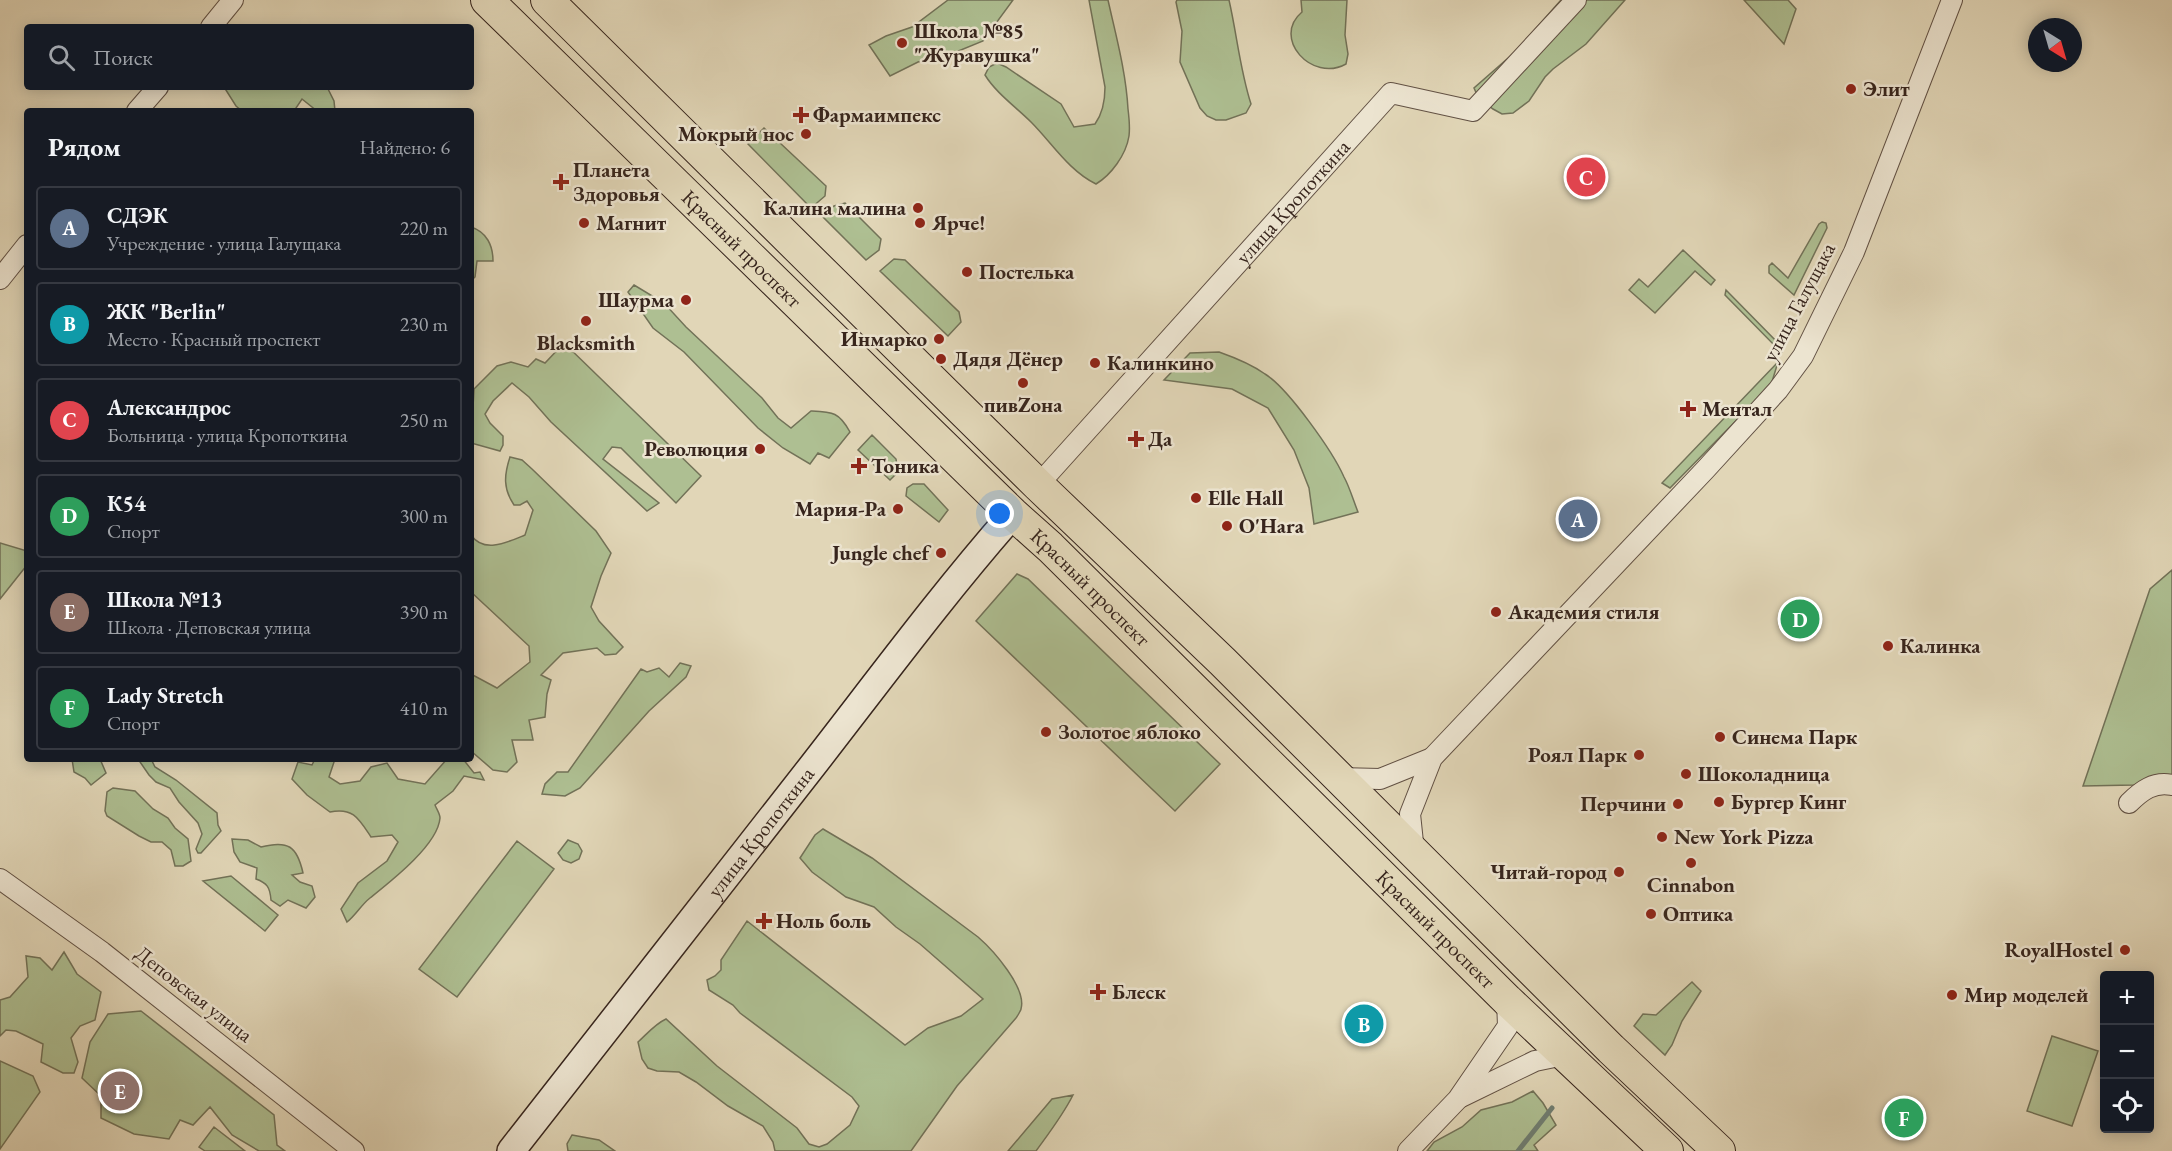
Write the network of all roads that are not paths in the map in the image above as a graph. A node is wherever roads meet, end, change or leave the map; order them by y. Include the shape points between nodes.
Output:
1 (233, 0) edge
2 (487, 0) edge
3 (547, 0) edge
4 (1575, 0) edge
5 (1952, 0) edge
6 (213, 24) edge
7 (155, 90) edge
8 (140, 108) edge
9 (24, 249) edge
10 (0, 279) edge
11 (1038, 485) junction
12 (1013, 514) junction
13 (1222, 661) junction
14 (1196, 691) junction
15 (1432, 758) junction
16 (1339, 778) junction
17 (2172, 785) edge
18 (2128, 803) dead end
19 (1414, 852) junction
20 (0, 879) edge
21 (1507, 1000) junction
22 (1564, 1055) junction
23 (1458, 1099) junction
24 (354, 1151) edge
25 (511, 1151) edge
26 (1408, 1151) edge
27 (1667, 1151) edge
28 (1719, 1151) edge

1 - 6 street
2 - 12 main road, Красный проспект
3 - 11 main road, Красный проспект
4 - 11 street, улица Кропоткина via 1473,111 1391,93
5 - 15 street, улица Галущака via 1854,252 1803,356 1713,462
7 - 8 street
9 - 10 street
11 - 12 main road
11 - 13 main road, Красный проспект
12 - 14 main road, Красный проспект
12 - 25 main road, улица Кропоткина via 892,661
13 - 14 main road
13 - 16 main road, Красный проспект
14 - 21 main road, Красный проспект
15 - 16 street via 1380,779
15 - 19 street via 1410,814
16 - 19 main road, Красный проспект
17 - 18 street via 2162,783 2143,790
19 - 28 main road, Красный проспект
20 - 24 street, Деповская улица via 102,952
21 - 22 main road, Красный проспект
21 - 23 street via 1508,1026
22 - 23 street via 1535,1061
22 - 27 main road, Красный проспект
23 - 26 street

